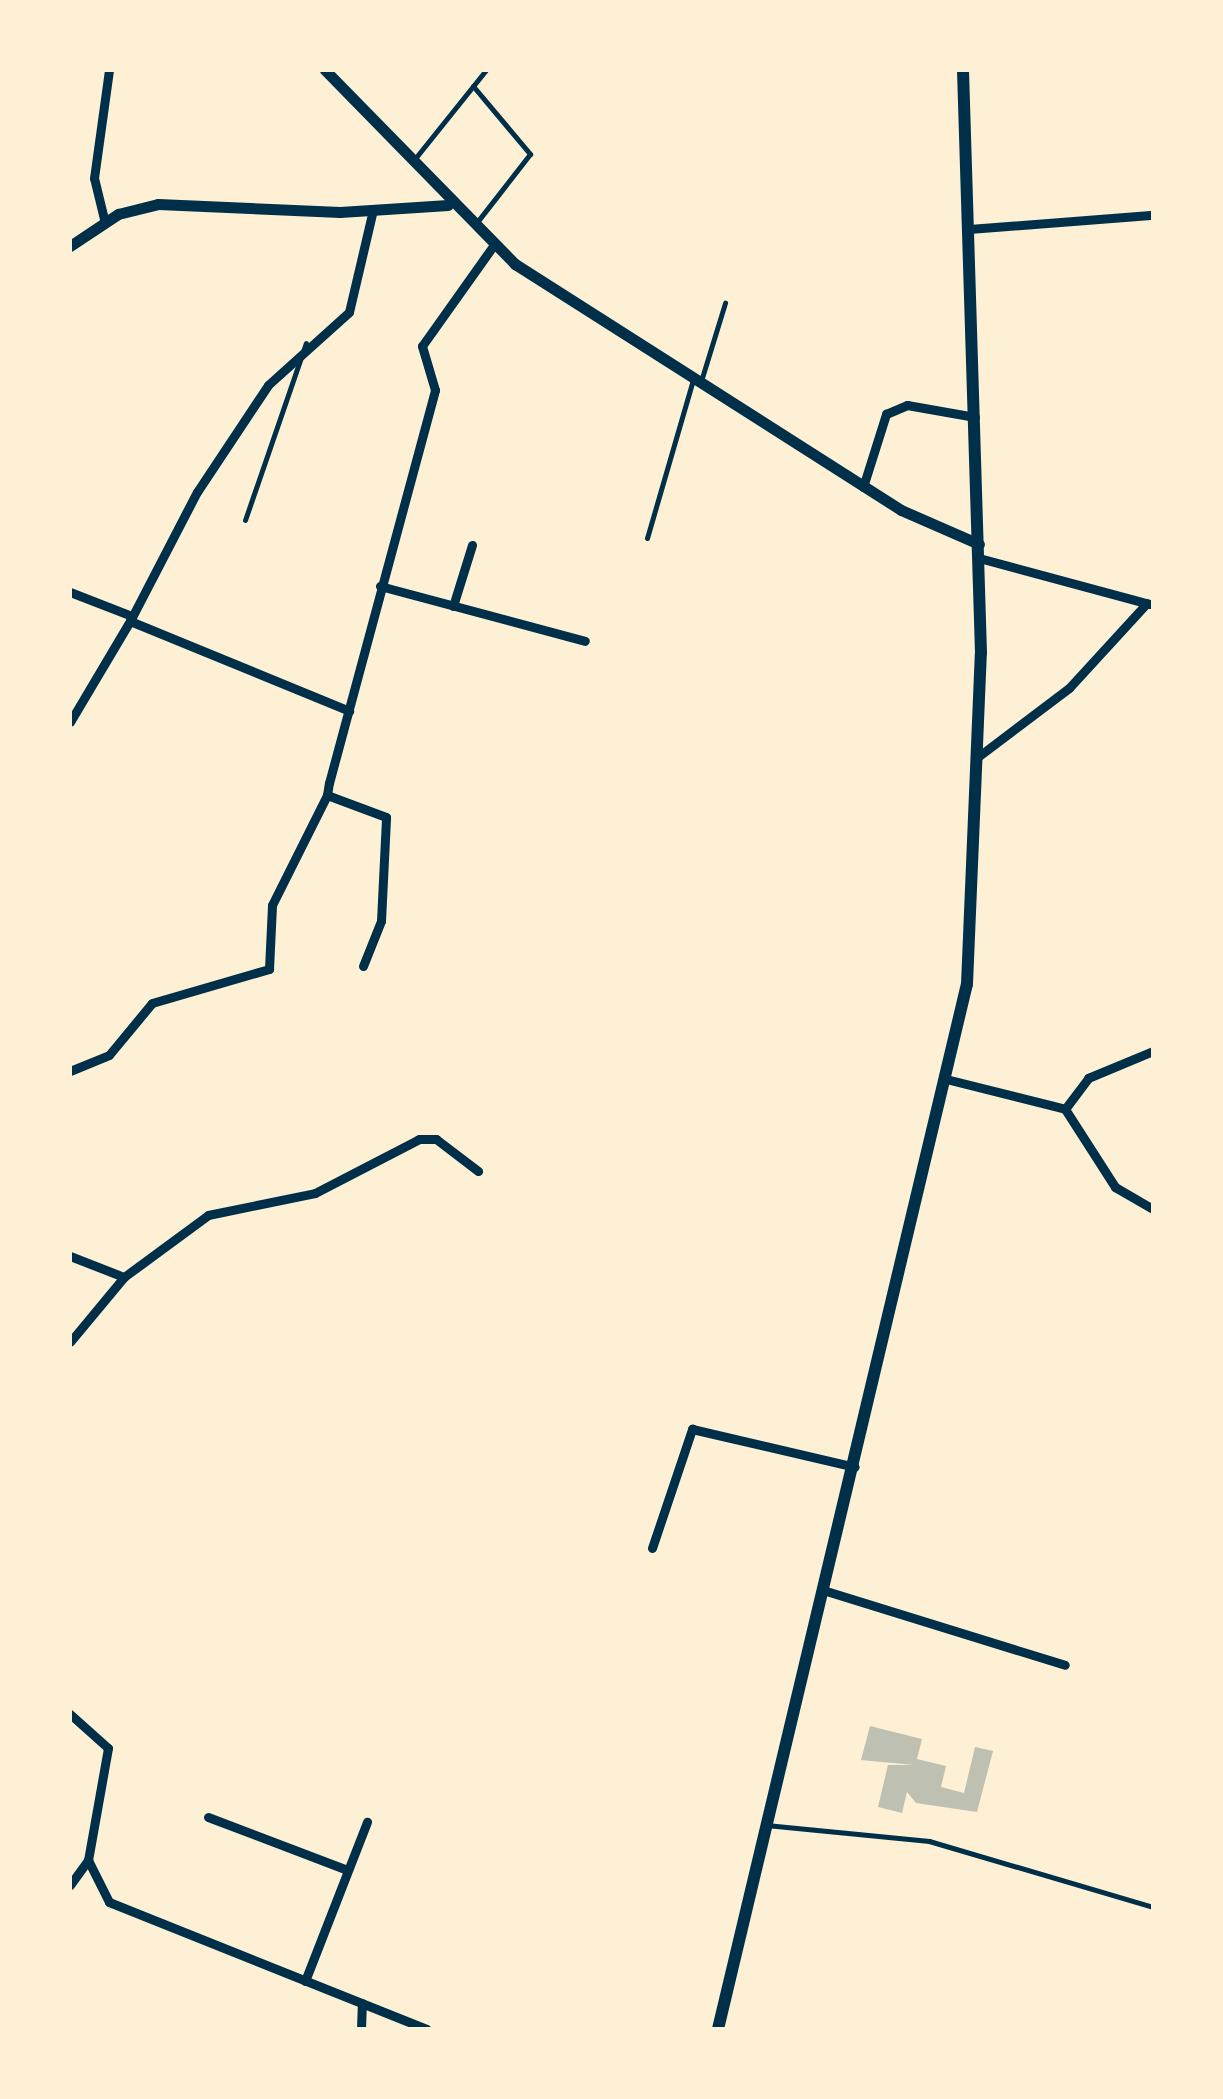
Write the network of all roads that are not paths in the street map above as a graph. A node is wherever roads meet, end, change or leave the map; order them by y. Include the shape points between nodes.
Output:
1 (110, 70) edge
2 (325, 70) edge
3 (486, 70) edge
4 (963, 70) edge
5 (473, 86) junction
6 (411, 164) junction
7 (448, 205) junction
8 (373, 210) junction
9 (1153, 215) edge
10 (105, 222) junction
11 (472, 227) junction
12 (969, 229) junction
13 (70, 246) edge
14 (493, 246) junction
15 (726, 303) dead end
16 (306, 343) junction
17 (696, 382) junction
18 (976, 417) junction
19 (863, 487) junction
20 (245, 520) dead end
21 (647, 538) dead end
22 (472, 545) dead end
23 (979, 551) junction
24 (380, 586) junction
25 (70, 592) edge
26 (1150, 604) edge
27 (454, 606) junction
28 (131, 619) junction
29 (585, 641) dead end
30 (348, 711) junction
31 (70, 722) edge
32 (979, 756) junction
33 (327, 796) junction
34 (363, 966) dead end
35 (1153, 1050) edge
36 (70, 1070) edge
37 (946, 1079) junction
38 (1065, 1109) junction
39 (478, 1171) dead end
40 (1153, 1209) edge
41 (70, 1256) edge
42 (124, 1277) junction
43 (70, 1342) edge
44 (854, 1467) junction
45 (652, 1548) dead end
46 (823, 1590) junction
47 (1065, 1665) dead end
48 (70, 1714) edge
49 (208, 1817) dead end
50 (367, 1822) dead end
51 (765, 1825) junction
52 (88, 1860) junction
53 (345, 1869) junction
54 (70, 1885) edge
55 (1153, 1907) edge
56 (305, 1981) junction
57 (362, 2004) junction
58 (361, 2029) edge
59 (427, 2029) edge
60 (718, 2029) edge

1 - 10 street via 94,178
2 - 6 street
3 - 5 lane
4 - 12 main road
5 - 6 lane
5 - 11 lane via 530,154
6 - 7 street
7 - 8 street
7 - 11 street
8 - 10 street via 158,204
8 - 16 street via 358,297
9 - 12 street
10 - 13 street
11 - 14 street
12 - 18 main road
14 - 17 street
14 - 24 street via 422,346 435,390
15 - 17 lane
16 - 20 lane
16 - 28 street via 197,492
17 - 19 street
17 - 21 lane
18 - 19 street via 908,405 886,414
18 - 23 main road
19 - 23 street
22 - 27 street
23 - 26 street
23 - 32 main road
24 - 27 street
24 - 30 street
25 - 28 street
26 - 32 street via 1069,688
27 - 29 street
28 - 30 street
28 - 31 street
30 - 33 street
32 - 37 main road via 974,928
33 - 34 street via 386,817 381,921
33 - 36 street via 272,905 269,969 152,1003 109,1055
35 - 38 street via 1088,1078
37 - 38 street
37 - 44 main road
38 - 40 street via 1114,1188
39 - 42 street via 436,1139 408,1142 315,1193 208,1215
41 - 42 street
42 - 43 street
44 - 45 street via 692,1429
44 - 46 main road
46 - 47 street
46 - 51 main road
48 - 52 street via 108,1748
49 - 53 street
50 - 53 street
51 - 55 lane via 929,1840
51 - 60 main road
52 - 54 street
52 - 56 street via 110,1902
53 - 56 street
56 - 57 street
57 - 58 street
57 - 59 street

